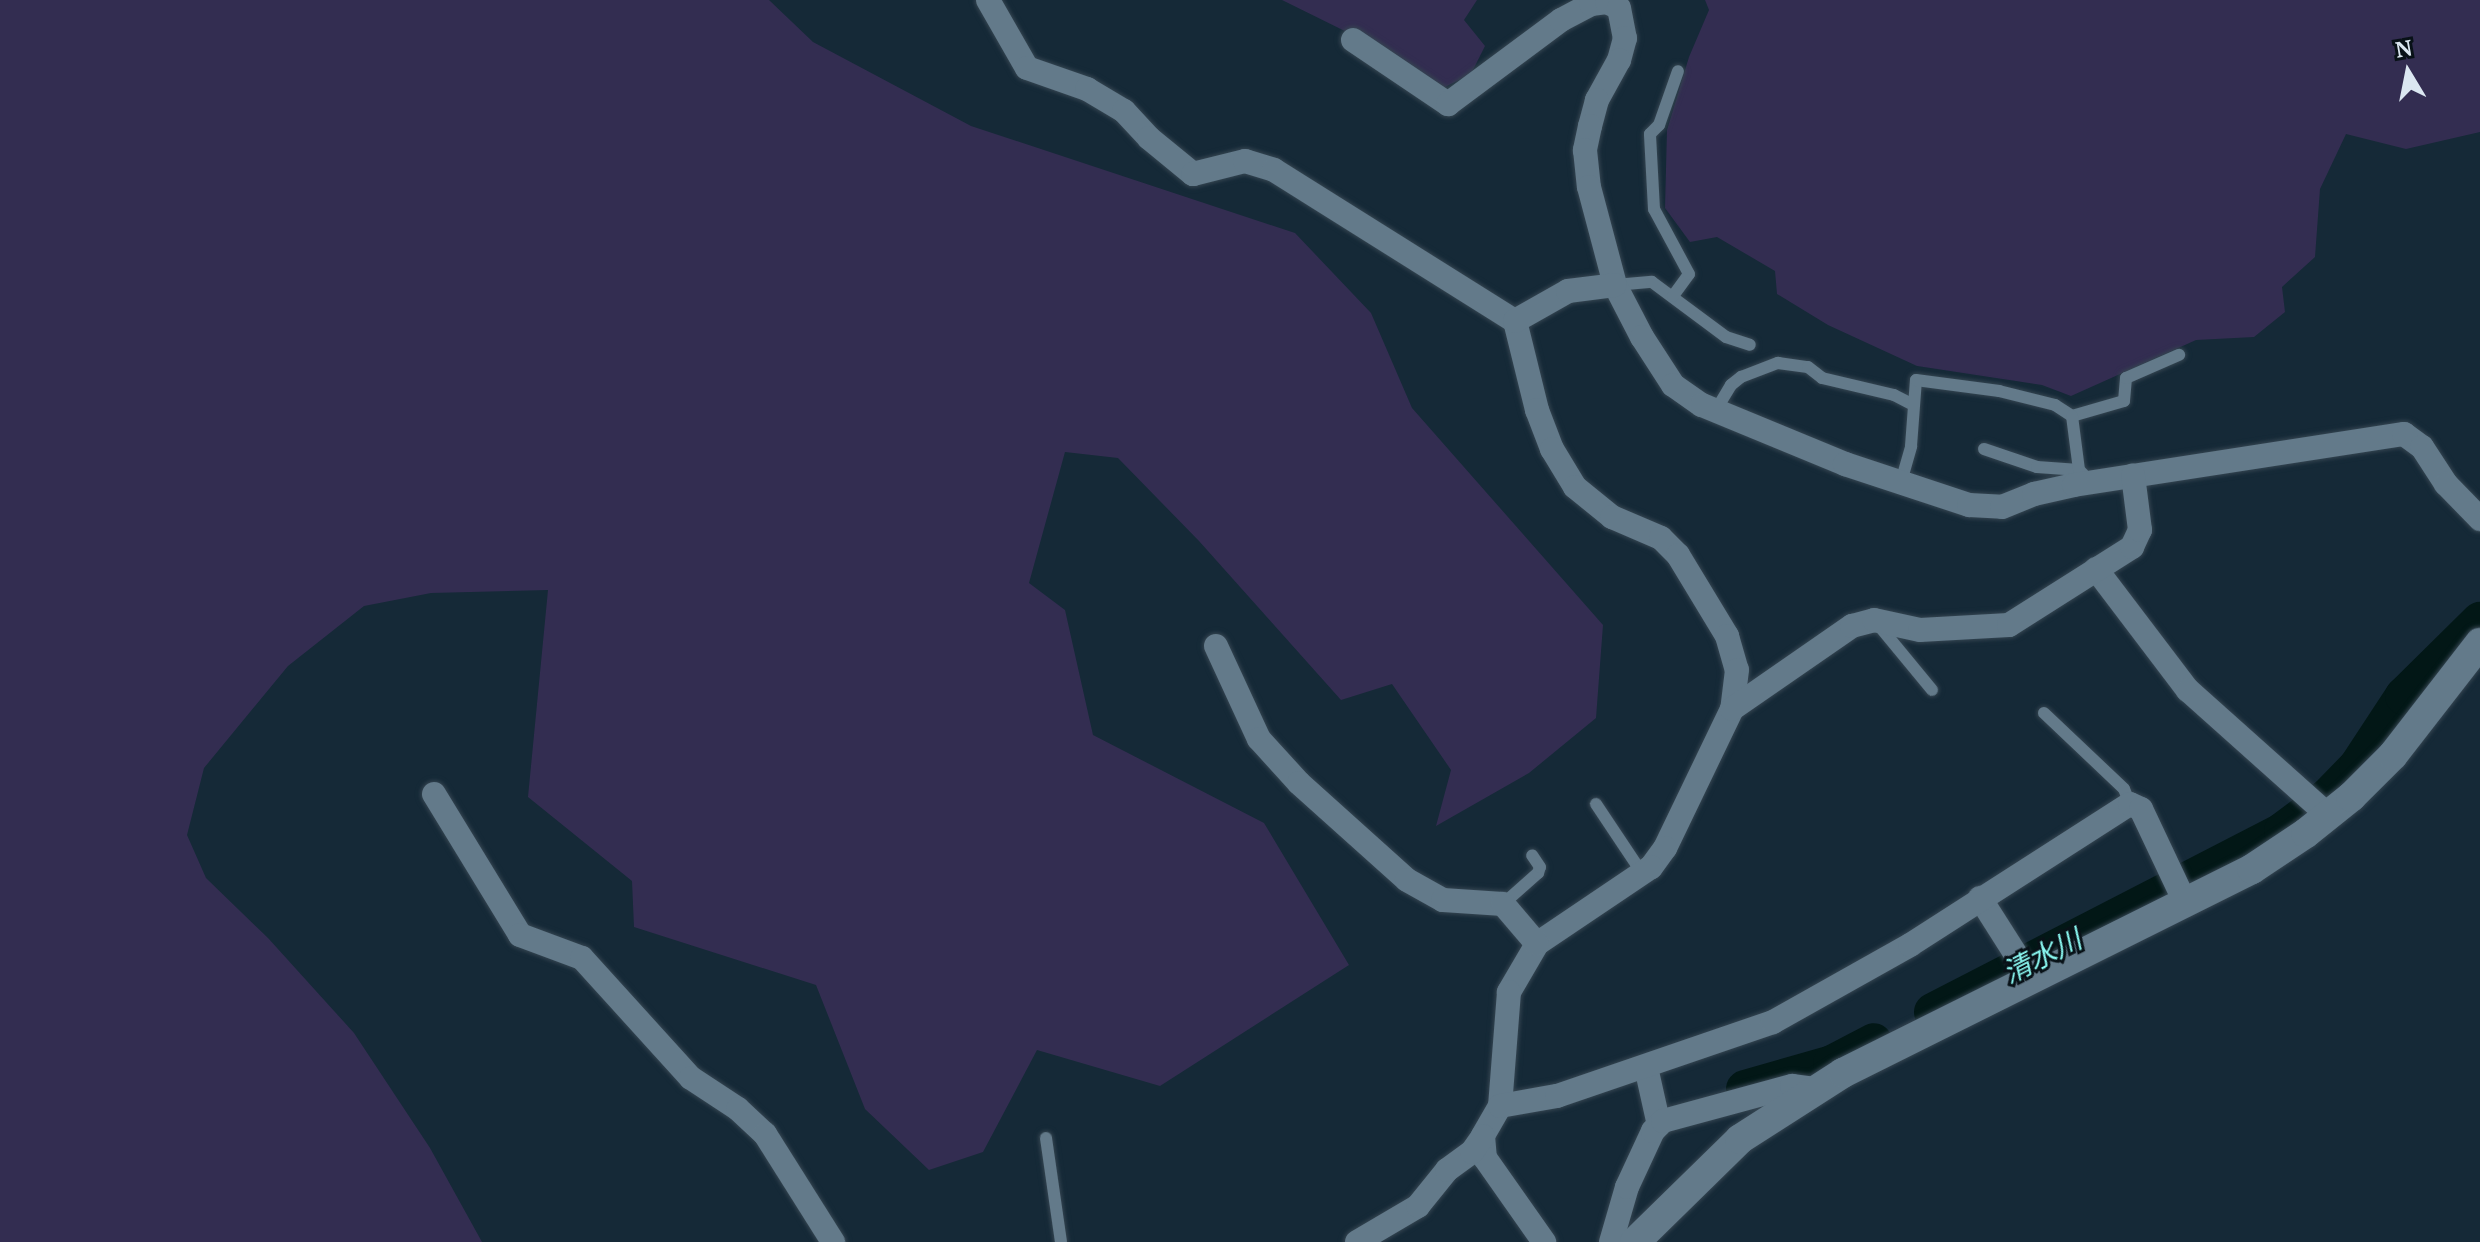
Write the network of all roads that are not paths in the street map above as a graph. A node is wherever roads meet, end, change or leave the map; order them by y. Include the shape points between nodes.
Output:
1 (988, 0) edge
2 (1353, 40) dead end
3 (1678, 71) dead end
4 (1615, 285) junction
5 (1673, 296) junction
6 (1515, 321) junction
7 (1750, 345) dead end
8 (2179, 355) dead end
9 (1912, 404) junction
10 (1716, 410) junction
11 (2072, 416) junction
12 (1984, 449) dead end
13 (2133, 475) junction
14 (2085, 476) junction
15 (1901, 482) junction
16 (2480, 519) edge
17 (2096, 569) junction
18 (1874, 620) junction
19 (2480, 643) edge
20 (1216, 646) dead end
21 (1932, 690) dead end
22 (1732, 709) junction
23 (2044, 713) dead end
24 (434, 794) dead end
25 (1596, 804) dead end
26 (2130, 804) junction
27 (2328, 815) junction
28 (1532, 855) dead end
29 (1642, 873) junction
30 (1980, 898) junction
31 (2185, 902) junction
32 (1503, 904) junction
33 (1537, 944) junction
34 (2032, 980) junction
35 (1646, 1067) junction
36 (1817, 1089) junction
37 (1500, 1106) junction
38 (1659, 1125) junction
39 (1483, 1136) junction
40 (1046, 1138) dead end
41 (833, 1242) edge
42 (1061, 1242) edge
43 (1357, 1242) edge
44 (1544, 1242) edge
45 (1611, 1242) edge
46 (1635, 1242) edge

1 - 6 street via 1027,68 1087,89 1124,111 1193,174 1245,161 1274,170
2 - 4 street via 1448,104 1561,20 1591,4 1607,2 1619,8 1625,38 1597,100 1585,150 1601,243
3 - 5 lane via 1659,125 1650,134 1654,209 1689,274
4 - 5 lane via 1652,282
4 - 6 street via 1568,291
4 - 10 street via 1673,385
5 - 7 lane via 1726,337
6 - 22 street via 1537,410 1575,487 1612,517 1661,538 1678,555 1727,636 1737,670
8 - 11 lane via 2126,378 2124,401
9 - 10 lane via 1822,378 1808,367 1778,363 1741,377
9 - 11 lane via 1916,380 1999,391 2055,405
9 - 15 lane via 1911,446
10 - 15 street
11 - 14 lane
12 - 14 lane
13 - 14 street
13 - 16 street via 2404,434 2422,447 2446,484
13 - 17 street via 2140,530 2132,547
14 - 15 street via 2002,507 1969,505
17 - 18 street via 2009,625 1920,630
17 - 27 street via 2188,690
18 - 21 lane
18 - 22 street via 1852,626
19 - 27 street via 2393,755
20 - 32 street via 1259,739 1385,861 1443,900
22 - 29 street via 1665,848
23 - 26 lane via 2124,789
24 - 41 street via 520,935 582,958 691,1078 765,1134
25 - 29 lane
26 - 30 street
26 - 31 street via 2141,809
27 - 31 street via 2252,869
28 - 32 lane via 1538,873
29 - 33 street
30 - 34 street
30 - 35 street via 1773,1022
31 - 34 street
32 - 33 street
33 - 37 street via 1509,992
34 - 36 street
35 - 37 street via 1557,1096
35 - 38 street
36 - 38 street via 1792,1086
36 - 46 street via 1740,1139
37 - 39 street
38 - 45 street via 1627,1187
39 - 43 street via 1418,1206
39 - 44 street via 1485,1158
40 - 42 lane

